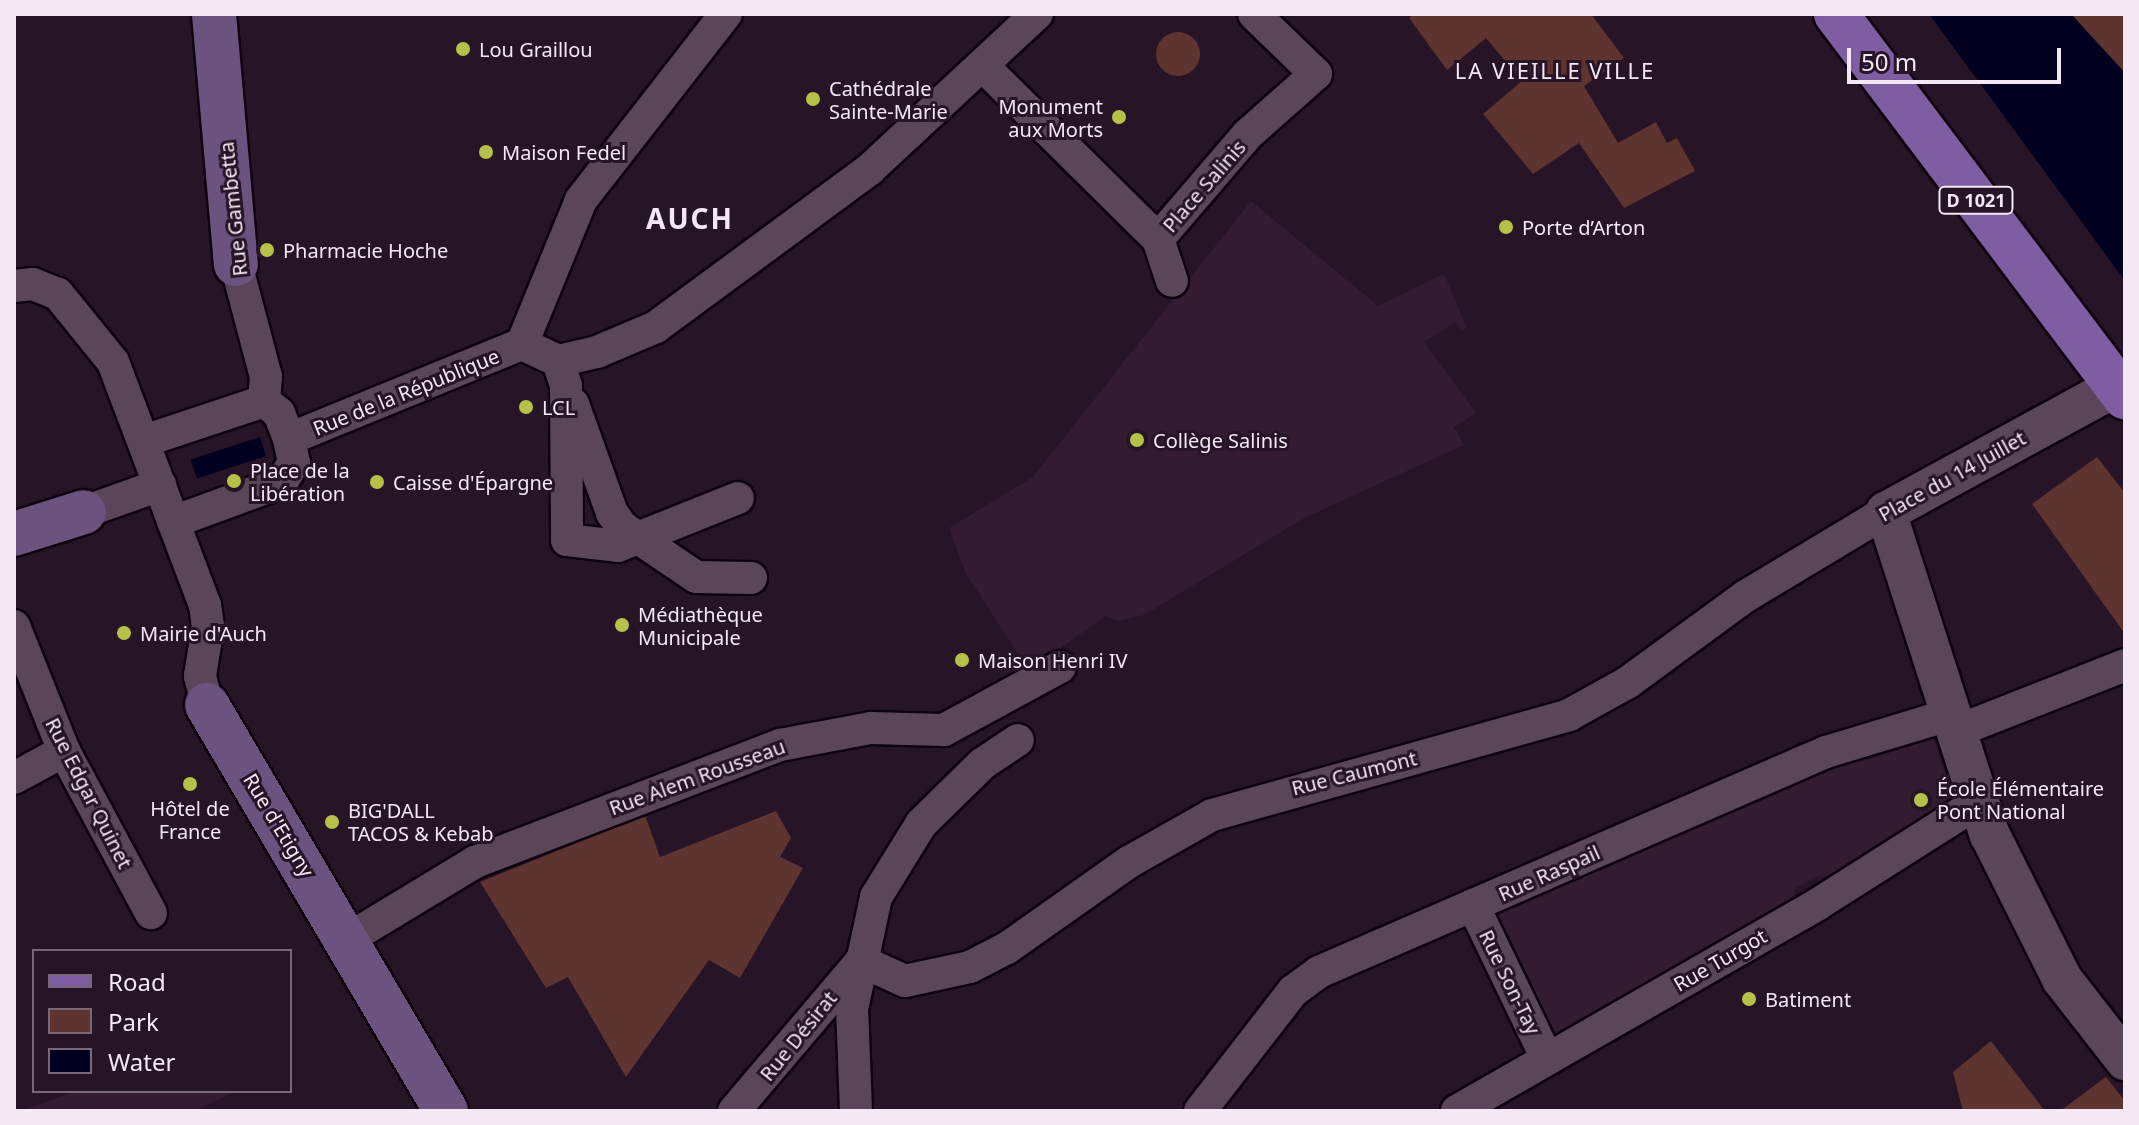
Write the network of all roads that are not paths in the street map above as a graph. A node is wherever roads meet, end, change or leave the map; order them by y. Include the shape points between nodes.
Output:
1 (214, 14) edge
2 (1037, 14) edge
3 (1254, 14) edge
4 (1836, 14) edge
5 (722, 19) edge
6 (983, 66) junction
7 (1158, 239) junction
8 (236, 264) joint
9 (1172, 281) dead end
10 (14, 286) edge
11 (522, 344) junction
12 (562, 374) junction
13 (2122, 388) edge
14 (264, 401) junction
15 (289, 439) junction
16 (144, 441) junction
17 (160, 485) junction
18 (738, 498) dead end
19 (84, 512) joint
20 (1886, 512) junction
21 (173, 522) junction
22 (14, 534) edge
23 (637, 540) junction
24 (1789, 571) joint
25 (751, 578) dead end
26 (14, 626) edge
27 (1060, 667) dead end
28 (2121, 675) edge
29 (207, 705) joint
30 (1954, 722) junction
31 (1018, 740) dead end
32 (64, 751) junction
33 (14, 778) edge
34 (1980, 801) junction
35 (1473, 905) junction
36 (151, 913) dead end
37 (348, 939) junction
38 (861, 961) junction
39 (1547, 1059) junction
40 (2125, 1060) edge
41 (446, 1111) edge
42 (734, 1111) edge
43 (856, 1111) edge
44 (1200, 1111) edge
45 (1457, 1111) edge

1 - 8 main road, Rue Gambetta
2 - 6 street
3 - 7 street, Place Salinis via 1316,74 1247,135
4 - 13 main road, D 1021
5 - 11 street via 581,200
6 - 7 street, Place Salinis
6 - 12 street via 870,169 656,327
7 - 9 street
8 - 14 street, Rue Gambetta via 266,377
10 - 16 street via 44,287 66,300 113,362
11 - 12 street
11 - 15 street, Rue de la République
12 - 23 street via 612,513
12 - 23 street via 567,540 618,546
13 - 20 street, Place du 14 Juillet
14 - 15 street via 279,413
14 - 16 street
15 - 21 street via 294,462 282,482
16 - 17 street
17 - 19 street
17 - 21 street
18 - 23 street
19 - 22 main road
20 - 24 street, Place du 14 Juillet
20 - 30 street
21 - 29 street, Rue d'Etigny via 205,605 208,626 200,676
23 - 25 street via 696,577
24 - 38 street, Rue Caumont via 1627,683 1569,715 1212,815 1129,862 1007,948 970,967 921,981 889,977
26 - 32 street, Rue Edgar Quinet
27 - 37 street, Rue Alem Rousseau via 944,730 829,732 751,756 475,862
28 - 30 street, Rue Raspail
29 - 37 main road, Rue d'Etigny
30 - 34 street
30 - 35 street, Rue Raspail via 1826,752
31 - 38 street via 982,764 921,824 876,897
32 - 33 street
32 - 36 street, Rue Edgar Quinet
34 - 39 street, Rue Turgot via 1818,904
34 - 40 street via 2011,882 2062,979
35 - 39 street, Rue Son-Tay
35 - 44 street, Rue Raspail via 1319,972 1293,991
37 - 41 main road, Rue d'Etigny
38 - 42 street, Rue Désirat
38 - 43 street via 852,1009
39 - 45 street, Rue Turgot

